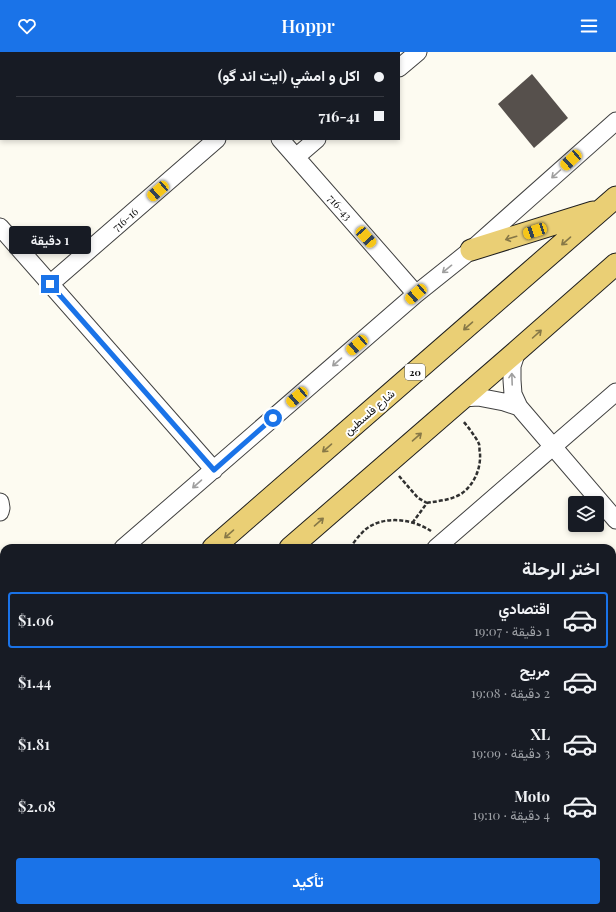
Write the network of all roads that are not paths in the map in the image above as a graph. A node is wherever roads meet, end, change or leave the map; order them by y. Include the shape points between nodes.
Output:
1 (418, 52) edge
2 (400, 67) edge
3 (616, 120) edge
4 (216, 140) edge
5 (281, 140) edge
6 (316, 140) edge
7 (296, 157) junction
8 (609, 203) edge
9 (0, 227) edge
10 (471, 250) junction
11 (616, 264) edge
12 (50, 284) junction
13 (416, 294) junction
14 (517, 351) junction
15 (616, 392) edge
16 (457, 403) junction
17 (519, 407) junction
18 (553, 446) junction
19 (214, 470) junction
20 (0, 502) edge
21 (0, 512) edge
22 (616, 520) edge
23 (128, 544) edge
24 (218, 544) edge
25 (295, 544) edge
26 (441, 544) edge

1 - 2 street
3 -> 10 street
4 - 12 street, 716-16
5 - 7 street, 716-43
6 - 7 street
7 - 13 street, 716-43
8 -> 10 main road
8 -> 24 main road, شارع فلسطين / 20
9 - 12 street
10 -> 13 street
14 -> 11 main road
12 - 19 street
13 -> 19 street
14 - 16 main road
17 -> 14 street via 513,394 512,380 512,366
15 - 18 street
16 - 17 street via 478,396
25 -> 16 main road
17 - 18 street
18 - 22 street
18 - 26 street
19 -> 23 street
20 - 21 street

